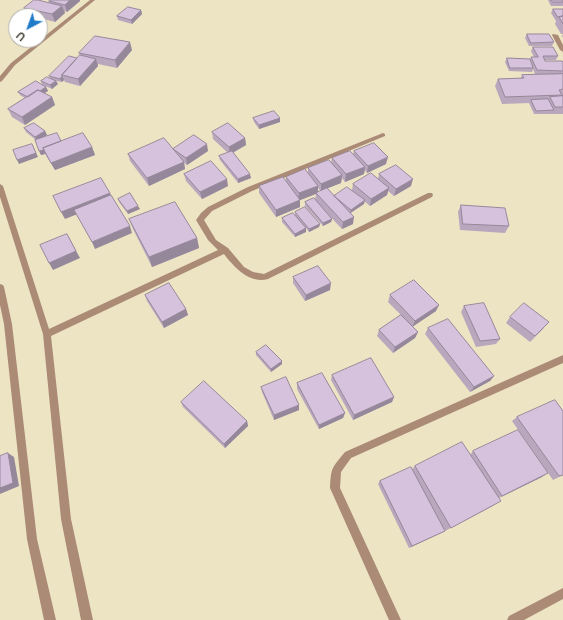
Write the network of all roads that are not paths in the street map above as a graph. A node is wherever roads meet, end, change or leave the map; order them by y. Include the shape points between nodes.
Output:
1 (93, 0) edge
2 (555, 35) dead end
3 (563, 50) edge
4 (0, 80) edge
5 (383, 134) dead end
6 (0, 186) edge
7 (430, 195) dead end
8 (224, 250) junction
9 (0, 287) edge
10 (47, 334) junction
11 (563, 360) edge
12 (563, 594) edge
13 (50, 620) edge
14 (87, 620) edge
15 (395, 620) edge
16 (513, 620) edge

1 - 4 street via 13,64
2 - 3 street
5 - 8 street via 257,186 210,209 200,220 204,230
6 - 10 street
7 - 8 street via 264,277 254,277 244,272
8 - 10 street
9 - 13 street via 8,324 32,539
10 - 14 street via 66,519
11 - 15 street via 348,455 336,470 335,488
12 - 16 street

